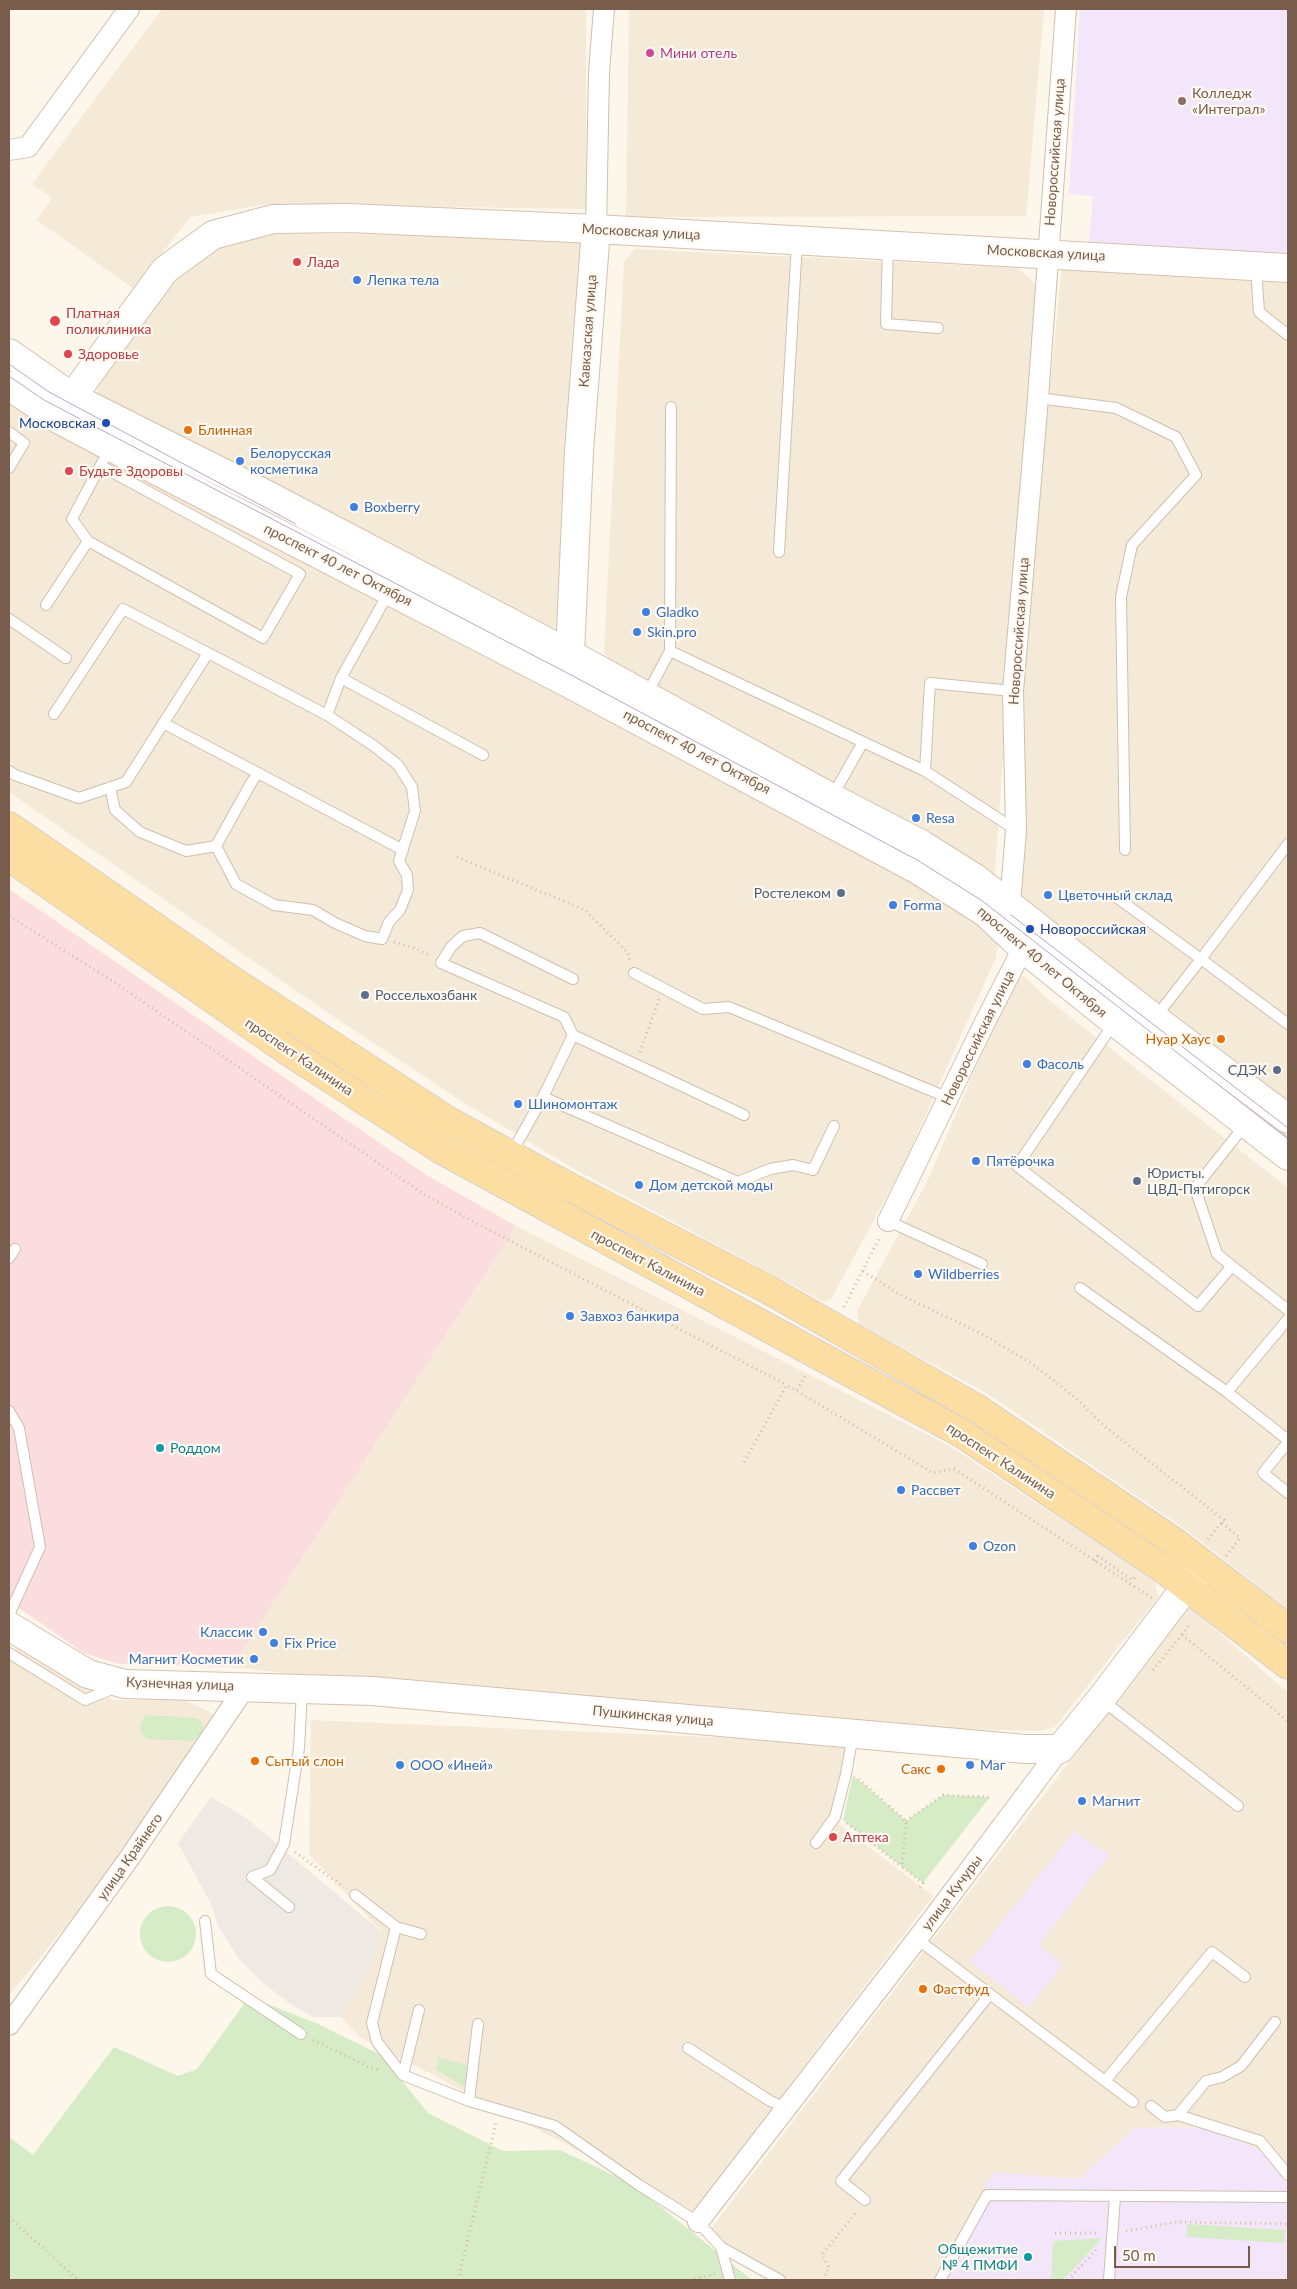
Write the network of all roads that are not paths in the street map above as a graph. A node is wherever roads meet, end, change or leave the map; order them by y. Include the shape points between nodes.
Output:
1 (129, 9) edge
2 (604, 9) edge
3 (1066, 9) edge
4 (9, 150) edge
5 (596, 229) junction
6 (797, 241) junction
7 (888, 244) junction
8 (1048, 253) junction
9 (1256, 266) junction
10 (1288, 268) edge
11 (938, 328) dead end
12 (1288, 335) edge
13 (9, 353) edge
14 (9, 386) edge
15 (1038, 398) junction
16 (671, 407) dead end
17 (66, 408) junction
18 (9, 432) edge
19 (106, 456) junction
20 (9, 468) edge
21 (88, 541) junction
22 (779, 552) dead end
23 (389, 591) junction
24 (46, 605) dead end
25 (9, 619) edge
26 (670, 651) junction
27 (208, 653) junction
28 (570, 654) junction
29 (66, 658) dead end
30 (342, 678) junction
31 (1013, 691) junction
32 (646, 696) junction
33 (54, 714) dead end
34 (327, 716) junction
35 (163, 723) junction
36 (863, 742) junction
37 (483, 755) dead end
38 (9, 771) edge
39 (925, 771) junction
40 (258, 774) junction
41 (110, 787) junction
42 (832, 798) junction
43 (9, 826) edge
44 (1016, 830) junction
45 (1288, 844) edge
46 (216, 846) junction
47 (402, 850) junction
48 (1125, 850) dead end
49 (9, 857) edge
50 (1116, 897) dead end
51 (1010, 905) junction
52 (1023, 948) junction
53 (1200, 960) junction
54 (634, 973) dead end
55 (573, 979) dead end
56 (1154, 1018) junction
57 (1115, 1022) junction
58 (1288, 1024) edge
59 (573, 1035) junction
60 (544, 1097) junction
61 (949, 1098) junction
62 (1286, 1113) edge
63 (744, 1115) dead end
64 (1246, 1124) junction
65 (834, 1126) dead end
66 (511, 1154) junction
67 (1288, 1156) edge
68 (888, 1221) joint
69 (15, 1248) dead end
70 (9, 1258) edge
71 (982, 1264) dead end
72 (1232, 1266) junction
73 (1080, 1288) dead end
74 (1288, 1310) edge
75 (1288, 1319) edge
76 (1226, 1392) junction
77 (9, 1411) edge
78 (1288, 1441) edge
79 (1288, 1493) edge
80 (1211, 1554) junction
81 (1185, 1586) junction
82 (9, 1614) edge
83 (9, 1626) edge
84 (1288, 1629) edge
85 (9, 1653) edge
86 (1288, 1665) edge
87 (125, 1684) junction
88 (246, 1686) junction
89 (302, 1690) junction
90 (1101, 1699) junction
91 (853, 1734) junction
92 (1060, 1749) junction
93 (1238, 1806) dead end
94 (816, 1843) dead end
95 (355, 1895) road end
96 (289, 1907) dead end
97 (205, 1921) dead end
98 (396, 1927) junction
99 (421, 1934) dead end
100 (917, 1939) junction
101 (1245, 1977) dead end
102 (990, 1994) junction
103 (419, 2010) dead end
104 (1275, 2022) dead end
105 (478, 2024) dead end
106 (9, 2025) edge
107 (301, 2034) road end
108 (688, 2048) dead end
109 (403, 2075) junction
110 (1105, 2081) junction
111 (469, 2101) junction
112 (1133, 2102) dead end
113 (1151, 2106) dead end
114 (786, 2108) junction
115 (1178, 2115) junction
116 (1288, 2175) edge
117 (1115, 2197) junction
118 (1288, 2197) edge
119 (865, 2200) road end
120 (698, 2222) junction
121 (722, 2247) junction
122 (729, 2276) edge
123 (780, 2280) edge
124 (940, 2280) edge
125 (1109, 2280) edge

1 - 4 street via 28,146
2 - 5 street, Кавказская улица via 599,72
3 - 8 street, Новороссийская улица
5 - 6 street, Московская улица
5 - 17 street, Московская улица via 348,218 273,220 213,235 165,270
5 - 28 street, Кавказская улица
6 - 7 street, Московская улица
6 - 22 lane
7 - 8 street, Московская улица
7 - 11 lane via 886,324
8 - 9 street, Московская улица
8 - 15 street, Новороссийская улица
9 - 10 street, Московская улица
9 - 12 lane via 1259,312
13 - 17 street, проспект 40 лет Октября
14 - 17 street, проспект 40 лет Октября
15 - 31 street, Новороссийская улица
15 - 48 lane via 1116,408 1176,437 1196,475 1132,545 1121,597
16 - 26 lane
17 - 19 street, проспект 40 лет Октября
17 - 28 street, проспект 40 лет Октября via 268,495
18 - 20 lane via 24,443
19 - 21 lane via 72,519
19 - 21 lane via 300,574 263,638
19 - 23 street, проспект 40 лет Октября
21 - 24 lane
23 - 30 lane
23 - 52 street, проспект 40 лет Октября via 918,870 986,913
25 - 29 lane
26 - 32 lane
26 - 36 lane
27 - 33 lane via 123,609
27 - 34 lane
27 - 35 lane
28 - 32 street, проспект 40 лет Октября
30 - 34 lane
30 - 37 lane
31 - 39 lane via 930,683
31 - 44 street, Новороссийская улица
32 - 42 street, проспект 40 лет Октября
34 - 47 lane via 398,765 412,787 415,811
35 - 40 lane
35 - 41 lane via 126,782
36 - 39 lane
36 - 42 lane
38 - 41 lane via 15,776 79,798
39 - 44 lane
40 - 46 lane
40 - 47 lane
41 - 46 lane via 116,810 140,832 186,851
42 - 51 street, проспект 40 лет Октября via 921,844
43 - 66 main road, проспект Калинина via 346,1057 450,1122
44 - 51 street, Новороссийская улица
45 - 53 lane
46 - 47 lane via 236,884 274,905 313,910 365,936 382,939 408,890 407,875 399,861
49 - 81 main road, проспект Калинина via 289,1052 440,1149 963,1434
50 - 53 lane
51 - 52 street, Новороссийская улица
51 - 56 street, проспект 40 лет Октября
52 - 57 street, проспект 40 лет Октября
52 - 61 street, Новороссийская улица
53 - 56 lane
53 - 58 lane
54 - 61 lane via 703,1009 728,1007
55 - 59 lane via 480,933 463,936 441,963 564,1017
56 - 62 street, проспект 40 лет Октября
57 - 64 street, проспект 40 лет Октября
57 - 72 lane via 1017,1166 1198,1306
59 - 60 lane
59 - 63 lane
60 - 65 lane via 738,1182 794,1165 813,1170
60 - 66 lane
61 - 68 street, Новороссийская улица
64 - 67 street, проспект 40 лет Октября
64 - 72 lane via 1195,1188 1217,1254
66 - 80 main road, проспект Калинина via 767,1289 976,1408 1174,1541
68 - 71 lane
69 - 70 lane
72 - 74 lane
73 - 76 lane
75 - 76 lane
76 - 78 lane
77 - 82 lane via 19,1428 40,1548
78 - 79 lane via 1263,1473
80 - 81 street, улица Кучуры
80 - 84 main road, проспект Калинина
81 - 86 main road, проспект Калинина
81 - 90 street, улица Кучуры
83 - 87 street, Кузнечная улица via 88,1674
85 - 87 lane via 85,1700
87 - 88 street, Кузнечная улица
88 - 89 street, Пушкинская улица
88 - 106 street, улица Крайнего via 128,1860
89 - 91 street, Пушкинская улица via 372,1691
89 - 96 lane via 299,1748 284,1844 270,1870 252,1877
90 - 92 street, улица Кучуры
90 - 93 lane
91 - 92 street, Пушкинская улица via 1025,1749
91 - 94 lane via 835,1818
92 - 100 street, улица Кучуры
95 - 98 lane
97 - 107 lane via 211,1974
98 - 99 lane
98 - 109 lane via 372,2023 377,2042
100 - 102 lane
100 - 114 street, улица Кучуры
101 - 110 lane via 1212,1952
102 - 110 lane
102 - 119 lane via 841,2181
103 - 109 lane
104 - 115 lane via 1241,2066 1206,2081
105 - 111 lane
108 - 114 lane
109 - 111 lane
110 - 112 lane
111 - 120 lane via 555,2126
113 - 115 lane via 1165,2117
114 - 120 street, улица Кучуры
115 - 116 lane via 1260,2141
117 - 118 lane
117 - 124 lane via 987,2195
117 - 125 lane
120 - 121 lane
121 - 122 lane
121 - 123 lane

